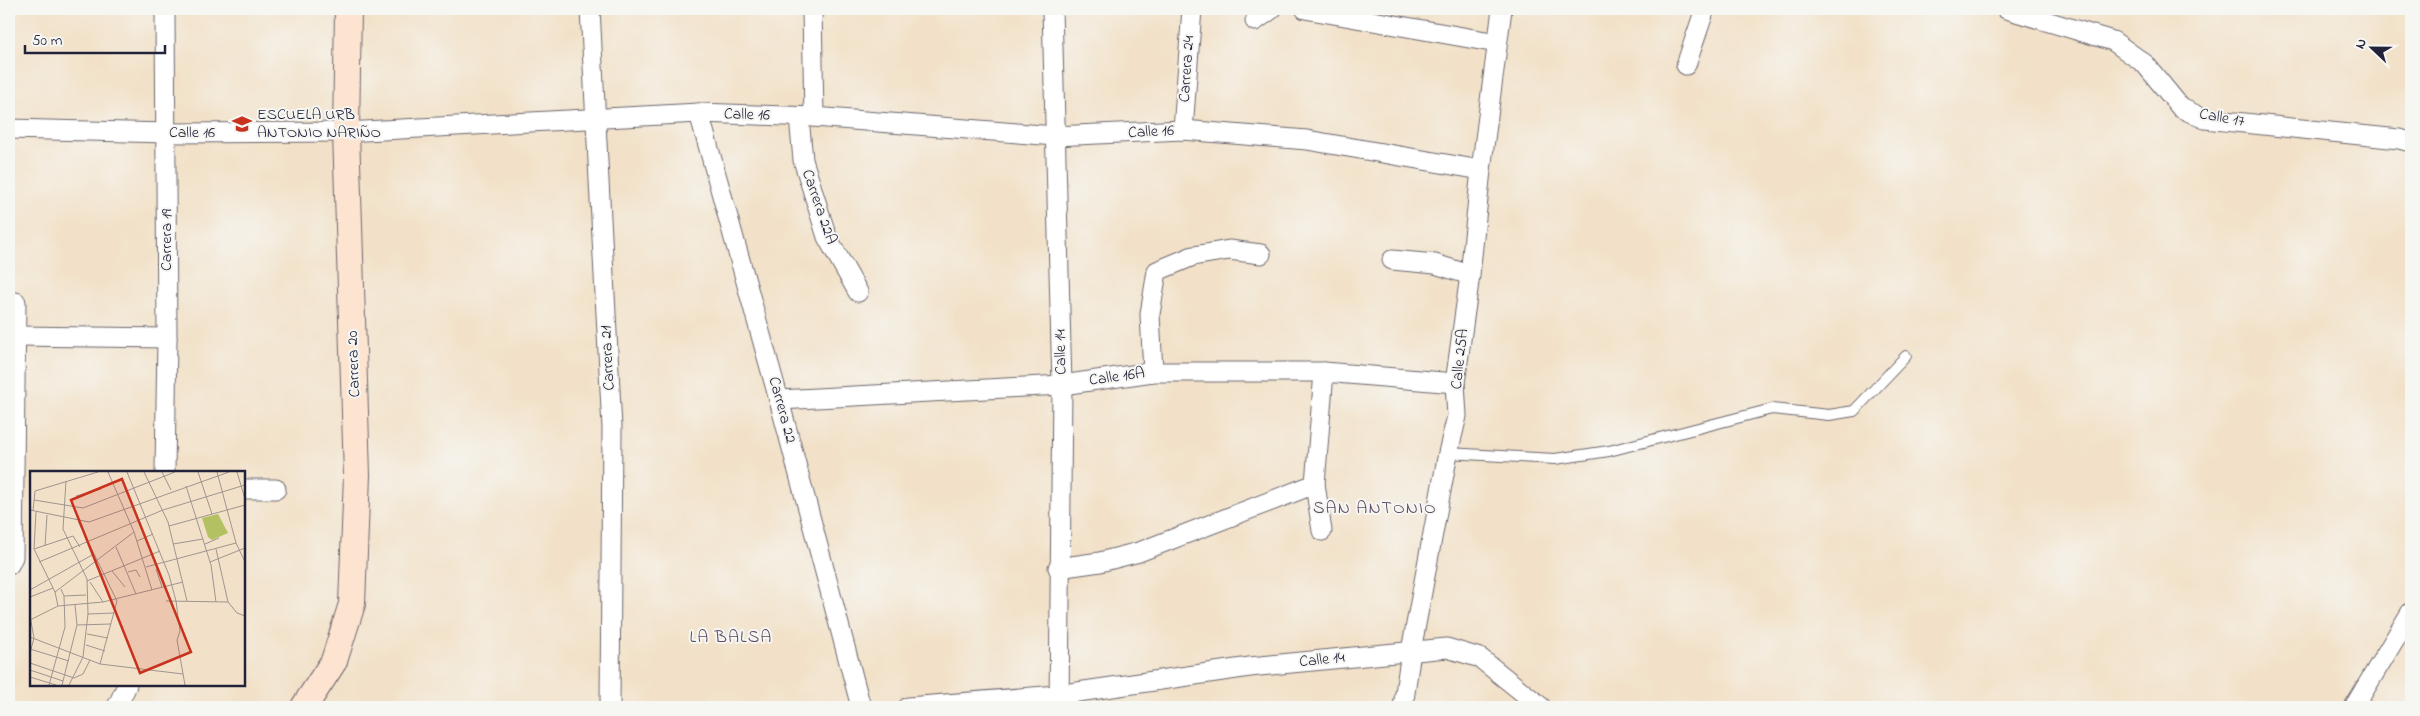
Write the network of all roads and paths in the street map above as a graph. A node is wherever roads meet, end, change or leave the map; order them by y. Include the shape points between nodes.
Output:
1 (165, 9) edge
2 (348, 9) edge
3 (590, 9) edge
4 (812, 9) edge
5 (1052, 9) edge
6 (1192, 9) edge
7 (1272, 9) edge
8 (1305, 9) edge
9 (1502, 9) edge
10 (1705, 9) edge
11 (2006, 9) edge
12 (1255, 21) dead end
13 (1497, 43) junction
14 (1686, 65) dead end
15 (699, 113) junction
16 (807, 117) junction
17 (595, 119) junction
18 (9, 129) edge
19 (1183, 130) junction
20 (346, 132) junction
21 (167, 133) junction
22 (1056, 136) junction
23 (2411, 142) edge
24 (1481, 170) junction
25 (1261, 254) dead end
26 (1392, 260) dead end
27 (1470, 275) junction
28 (858, 292) dead end
29 (16, 302) dead end
30 (17, 336) junction
31 (167, 338) junction
32 (1906, 356) dead end
33 (1153, 372) junction
34 (1324, 372) junction
35 (1454, 384) junction
36 (1062, 385) junction
37 (780, 400) junction
38 (1448, 454) junction
39 (165, 471) edge
40 (1315, 484) junction
41 (245, 489) edge
42 (276, 489) dead end
43 (1322, 531) dead end
44 (9, 565) edge
45 (1058, 568) junction
46 (2411, 612) edge
47 (1411, 651) junction
48 (127, 686) edge
49 (1058, 701) edge
50 (117, 707) edge
51 (304, 707) edge
52 (610, 707) edge
53 (861, 707) edge
54 (908, 707) edge
55 (1403, 707) edge
56 (1541, 707) edge
57 (2354, 707) edge

1 - 21 street, Carrera 19
2 - 20 street, Carrera 20
3 - 17 street, Carrera 21
4 - 16 street, Carrera 22A
5 - 22 street, Calle 14
6 - 19 street, Carrera 24
7 - 12 street
8 - 13 street
9 - 13 street, Calle 25A
10 - 14 street
11 - 23 street, Calle 17 via 2113,41 2145,64 2181,108 2205,119
13 - 24 street, Calle 25A
15 - 16 street, Calle 16
15 - 17 street, Calle 16
15 - 37 street, Carrera 22
16 - 22 street, Calle 16
16 - 28 street, Carrera 22A via 803,160 827,237
17 - 20 street, Calle 16
17 - 52 street, Carrera 21 via 612,428
18 - 21 street, Calle 16
19 - 22 street, Calle 16
19 - 24 street, Calle 16 via 1307,140
20 - 21 street, Calle 16
20 - 51 street, Carrera 20 via 357,475 352,604 334,661
21 - 31 street, Carrera 19
22 - 36 street, Calle 14
24 - 27 street, Calle 25A
25 - 33 street via 1229,250 1202,254 1157,271 1150,314
26 - 27 street via 1435,264
27 - 35 street, Calle 25A
29 - 30 street
30 - 31 street
30 - 44 street via 13,557
31 - 39 street, Carrera 19
32 - 38 lane via 1854,411 1828,415 1772,408 1609,451 1555,459
33 - 34 street, Calle 16A
33 - 36 street, Calle 16A
34 - 35 street, Calle 16A
34 - 40 street
35 - 38 street, Calle 25A via 1457,416
36 - 37 street, Calle 16A
36 - 45 street, Calle 14
37 - 53 street, Carrera 22
38 - 47 street, Calle 25A
40 - 43 street
40 - 45 street via 1139,552
41 - 42 street
45 - 49 street, Calle 14
46 - 57 street
47 - 49 street, Calle 14 via 1250,667
47 - 55 street, Calle 25A
47 - 56 street, Calle 14 via 1447,648 1480,658
48 - 50 street
49 - 54 street, Calle 14

